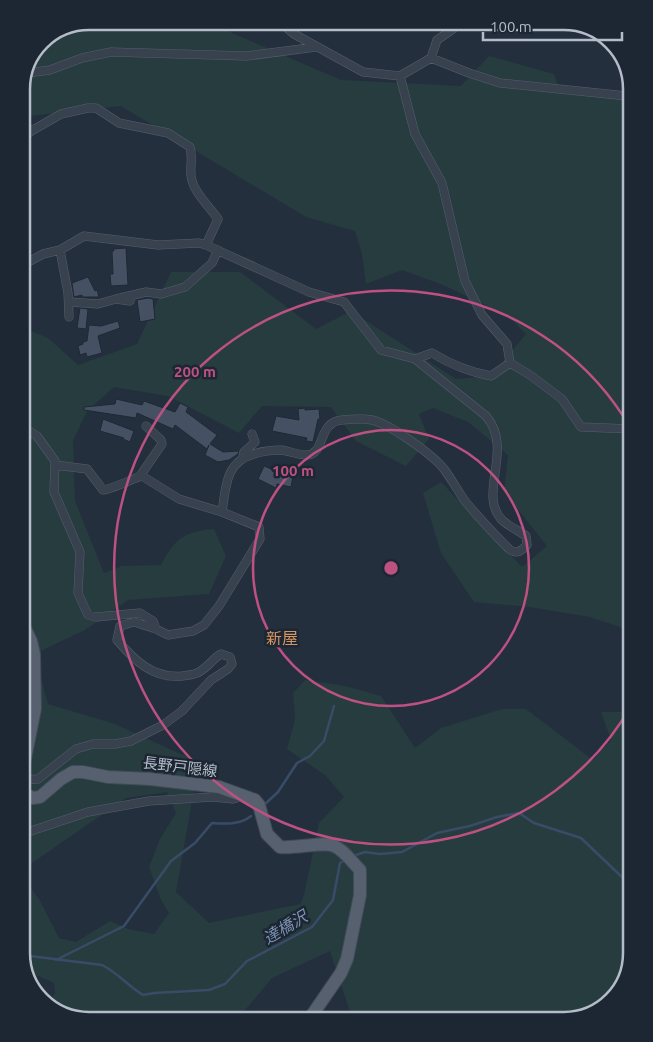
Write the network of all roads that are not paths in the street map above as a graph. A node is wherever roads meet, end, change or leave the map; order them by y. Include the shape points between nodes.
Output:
1 (289, 30) edge
2 (452, 30) edge
3 (316, 47) junction
4 (431, 58) junction
5 (33, 72) edge
6 (400, 76) junction
7 (623, 96) edge
8 (30, 129) edge
9 (33, 130) junction
10 (30, 132) edge
11 (206, 245) junction
12 (60, 250) junction
13 (218, 250) junction
14 (30, 261) edge
15 (116, 299) junction
16 (130, 301) dead end
17 (69, 302) junction
18 (69, 317) dead end
19 (415, 359) junction
20 (510, 362) junction
21 (146, 426) dead end
22 (623, 429) edge
23 (30, 432) edge
24 (252, 434) dead end
25 (242, 458) junction
26 (55, 465) junction
27 (140, 476) junction
28 (222, 512) junction
29 (156, 629) junction
30 (30, 639) edge
31 (30, 734) edge
32 (30, 779) edge
33 (242, 796) junction
34 (30, 797) edge
35 (30, 831) edge
36 (314, 1012) edge

1 - 3 street
2 - 4 street via 437,40
3 - 5 street via 247,56 111,52
3 - 6 street via 363,72
4 - 6 street
4 - 7 street via 500,83
6 - 20 street via 415,134 442,183 465,281 482,315 507,344
8 - 9 street
9 - 10 street
9 - 11 street via 61,114 96,108 119,123 168,133 190,147 194,186 218,219
11 - 12 street via 158,245 84,236
11 - 13 street
12 - 14 street
12 - 17 street
13 - 15 street via 212,263 185,287 161,294 146,292
13 - 19 street via 309,292 344,302 381,350
15 - 16 street
15 - 17 street via 98,304
17 - 18 street
19 - 20 street via 432,353 473,373 490,376
19 - 25 street via 493,425 498,457 492,485 494,507 502,520 526,536 527,545 518,552 509,550 428,454 398,432 373,420 330,423 316,450 308,455 279,450 262,451
20 - 22 street via 562,399 581,427
21 - 27 street via 162,444
23 - 26 street via 37,436
24 - 25 street via 255,442
25 - 28 street via 227,480
26 - 27 street via 87,469 103,490
26 - 29 street via 54,492 80,552 78,593 88,615 140,613 153,621
27 - 28 street via 179,499
28 - 29 street via 259,527 260,539 204,625 180,634 168,635
29 - 32 street via 134,622 120,626 117,640 139,663 153,672 173,677 196,674 221,654 230,657 232,664 163,725 131,741 94,744 76,750 38,779
30 - 31 main road via 34,654 35,709
33 - 34 main road, 長野戸隠線 via 219,787 73,772 40,797
33 - 35 street via 233,799 149,801 88,812
33 - 36 main road, 長野戸隠線 via 255,800 259,805 267,834 280,847 328,843 336,846 360,870 360,894 347,959

